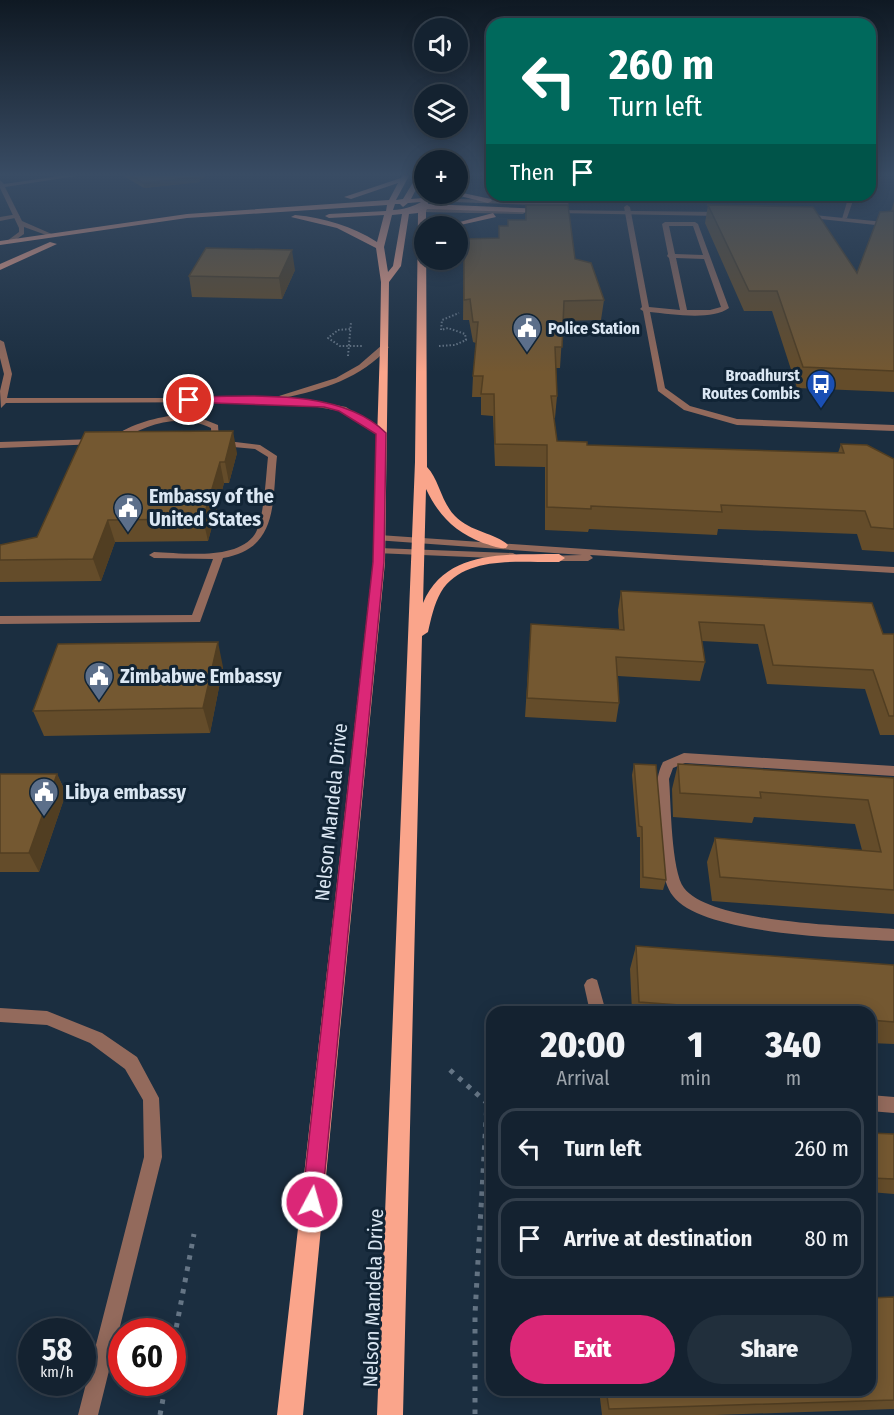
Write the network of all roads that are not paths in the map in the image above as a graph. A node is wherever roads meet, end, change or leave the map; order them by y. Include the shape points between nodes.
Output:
1 (40, 240) edge
2 (48, 240) edge
3 (50, 240) edge
4 (369, 240) edge
5 (385, 240) edge
6 (402, 240) edge
7 (633, 240) edge
8 (668, 240) edge
9 (701, 240) edge
10 (4, 243) edge
11 (380, 247) junction
12 (0, 252) edge
13 (670, 256) junction
14 (707, 256) junction
15 (0, 267) edge
16 (422, 270) edge
17 (385, 282) junction
18 (644, 309) junction
19 (684, 311) junction
20 (0, 342) edge
21 (385, 347) junction
22 (258, 400) junction
23 (1, 403) edge
24 (894, 428) edge
25 (381, 433) junction
26 (112, 441) junction
27 (132, 443) edge
28 (0, 445) edge
29 (421, 462) junction
30 (379, 544) junction
31 (419, 545) junction
32 (502, 545) junction
33 (154, 555) dead end
34 (219, 556) junction
35 (559, 558) junction
36 (674, 558) junction
37 (894, 570) edge
38 (0, 620) edge
39 (415, 650) junction
40 (894, 771) edge
41 (894, 935) edge
42 (592, 985) dead end
43 (597, 1006) edge
44 (0, 1015) edge
45 (876, 1104) edge
46 (894, 1105) edge
47 (88, 1415) edge
48 (290, 1415) edge
49 (390, 1415) edge

1 - 10 main road
2 - 12 main road
3 - 15 main road
4 - 11 main road
5 - 11 main road, Nelson Mandela Drive
6 - 17 main road via 397,266
7 - 18 street
8 - 13 street
9 - 14 street
11 - 17 main road, Nelson Mandela Drive
13 - 14 street
13 - 19 street
14 - 19 street via 725,308
16 - 29 main road, Nelson Mandela Drive
17 - 21 main road, Nelson Mandela Drive
18 - 19 street
18 - 24 street via 661,389 687,408 737,422
20 - 23 street via 8,374
21 - 22 street via 364,368 340,380
21 - 25 main road, Nelson Mandela Drive
22 - 23 street
22 - 25 street via 334,406
25 - 30 main road, Nelson Mandela Drive
26 - 27 street
26 - 28 street
26 - 34 street via 150,420 205,420 215,427 211,443 257,447 273,456 260,534 246,548
29 - 31 main road, Nelson Mandela Drive
29 - 32 main road via 438,506 446,515 475,536
30 - 31 street
30 - 48 main road, Nelson Mandela Drive
31 - 32 street
31 - 35 street
31 - 39 main road, Nelson Mandela Drive
32 - 36 street
33 - 34 street
34 - 38 street via 196,619
35 - 36 street
35 - 39 main road via 485,561 453,573 438,588
36 - 37 street
39 - 49 main road, Nelson Mandela Drive
40 - 41 street via 684,758 667,765 663,779 673,878 679,893 690,904 711,914 789,926
42 - 43 street
44 - 47 street via 47,1018 96,1038 131,1063 151,1098 153,1157
45 - 46 street

